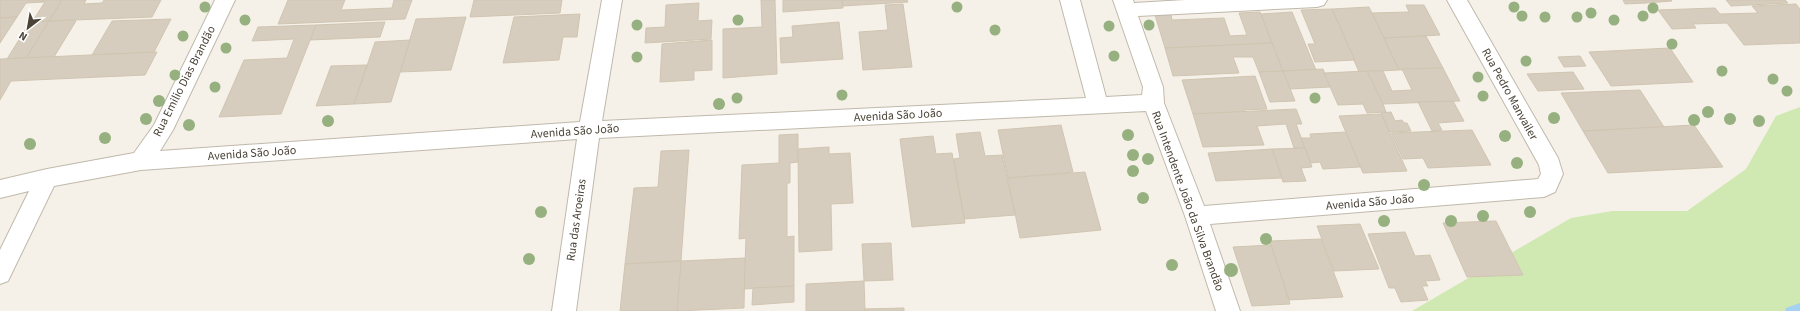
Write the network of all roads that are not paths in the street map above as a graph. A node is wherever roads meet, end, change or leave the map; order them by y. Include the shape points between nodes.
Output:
1 (225, 0) edge
2 (612, 0) edge
3 (1070, 0) edge
4 (1317, 0) edge
5 (1457, 0) edge
6 (1125, 5) edge
7 (1153, 103) junction
8 (1098, 105) junction
9 (589, 130) junction
10 (141, 161) junction
11 (47, 178) junction
12 (1544, 188) joint
13 (0, 189) edge
14 (1196, 216) junction
15 (0, 274) edge
16 (564, 311) edge
17 (1228, 311) edge

1 - 10 street, Rua Emilio Dias Brandão via 162,130
2 - 9 street, Rua das Aroeiras via 596,106
3 - 8 street
4 - 6 street
5 - 12 street, Rua Pedro Manvailer via 1550,164 1552,180
6 - 7 street, Rua Intendente João da Silva Brandão via 1153,87
7 - 8 street, Avenida São João
7 - 14 street, Rua Intendente João da Silva Brandão
8 - 9 street, Avenida São João
9 - 10 street, Avenida São João
9 - 16 street, Rua das Aroeiras
10 - 11 street, Avenida São João
11 - 13 street, Avenida São João
11 - 15 street
12 - 14 street, Avenida São João
14 - 17 street, Rua Intendente João da Silva Brandão

